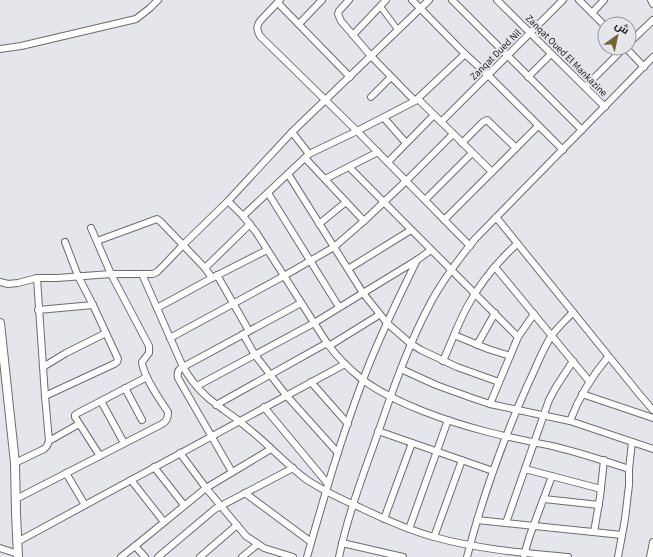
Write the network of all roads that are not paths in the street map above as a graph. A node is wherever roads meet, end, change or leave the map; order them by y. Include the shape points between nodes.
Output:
1 (158, 0) edge
2 (322, 0) edge
3 (349, 0) edge
4 (386, 0) edge
5 (412, 0) edge
6 (429, 0) edge
7 (452, 0) edge
8 (496, 0) edge
9 (563, 0) edge
10 (579, 0) edge
11 (604, 0) edge
12 (651, 0) edge
13 (279, 1) edge
14 (653, 4) edge
15 (380, 6) junction
16 (421, 8) junction
17 (592, 12) junction
18 (597, 17) edge
19 (653, 20) edge
20 (299, 24) junction
21 (398, 30) junction
22 (530, 33) junction
23 (637, 35) edge
24 (353, 36) junction
25 (0, 49) edge
26 (465, 54) junction
27 (551, 54) junction
28 (372, 56) junction
29 (508, 56) junction
30 (617, 56) edge
31 (633, 56) edge
32 (653, 57) edge
33 (644, 67) junction
34 (488, 75) junction
35 (528, 76) junction
36 (350, 77) junction
37 (391, 77) junction
38 (585, 87) junction
39 (371, 97) dead end
40 (326, 100) junction
41 (416, 100) junction
42 (605, 107) junction
43 (434, 115) junction
44 (384, 118) junction
45 (441, 122) junction
46 (538, 126) junction
47 (582, 130) junction
48 (357, 131) junction
49 (292, 132) junction
50 (453, 134) junction
51 (406, 143) junction
52 (462, 143) junction
53 (516, 148) junction
54 (562, 150) junction
55 (378, 152) junction
56 (472, 153) junction
57 (307, 156) junction
58 (388, 162) junction
59 (349, 167) junction
60 (492, 172) junction
61 (288, 174) junction
62 (325, 179) junction
63 (406, 181) junction
64 (268, 193) junction
65 (425, 200) junction
66 (228, 201) junction
67 (346, 202) junction
68 (384, 202) junction
69 (243, 216) junction
70 (496, 217) junction
71 (444, 220) junction
72 (364, 221) junction
73 (250, 224) junction
74 (319, 224) junction
75 (91, 228) dead end
76 (411, 230) junction
77 (97, 241) junction
78 (65, 242) dead end
79 (517, 244) junction
80 (183, 245) junction
81 (470, 246) junction
82 (334, 247) junction
83 (267, 250) junction
84 (431, 250) junction
85 (417, 260) junction
86 (310, 261) junction
87 (495, 266) junction
88 (205, 268) junction
89 (348, 269) junction
90 (451, 270) junction
91 (111, 274) junction
92 (142, 274) junction
93 (78, 276) junction
94 (284, 276) junction
95 (214, 277) junction
96 (37, 278) junction
97 (0, 282) edge
98 (363, 293) junction
99 (475, 294) junction
100 (301, 303) junction
101 (234, 304) junction
102 (93, 305) junction
103 (339, 307) junction
104 (157, 308) junction
105 (38, 310) junction
106 (573, 312) junction
107 (495, 313) junction
108 (379, 314) junction
109 (534, 314) junction
110 (0, 323) edge
111 (314, 323) junction
112 (387, 323) junction
113 (249, 331) junction
114 (106, 333) junction
115 (243, 334) junction
116 (454, 335) junction
117 (552, 336) junction
118 (518, 337) junction
119 (170, 338) junction
120 (328, 344) junction
121 (411, 344) junction
122 (477, 344) junction
123 (255, 355) junction
124 (510, 356) junction
125 (608, 357) junction
126 (443, 361) junction
127 (573, 361) junction
128 (345, 364) junction
129 (43, 367) junction
130 (183, 367) junction
131 (401, 369) junction
132 (270, 375) junction
133 (147, 377) junction
134 (363, 380) junction
135 (590, 381) junction
136 (311, 382) junction
137 (499, 382) junction
138 (196, 386) junction
139 (125, 388) junction
140 (582, 394) junction
141 (286, 395) junction
142 (45, 396) junction
143 (391, 396) junction
144 (101, 401) junction
145 (490, 404) junction
146 (216, 405) junction
147 (264, 407) junction
148 (517, 409) junction
149 (653, 410) edge
150 (544, 415) junction
151 (653, 418) edge
152 (142, 420) dead end
153 (448, 420) junction
154 (238, 421) junction
155 (570, 421) junction
156 (79, 424) junction
157 (348, 424) junction
158 (378, 431) junction
159 (211, 436) junction
160 (507, 436) junction
161 (49, 441) junction
162 (534, 442) junction
163 (632, 442) junction
164 (124, 443) junction
165 (412, 443) junction
166 (271, 449) junction
167 (653, 449) edge
168 (437, 451) junction
169 (180, 453) junction
170 (338, 453) junction
171 (100, 456) junction
172 (462, 460) junction
173 (604, 460) junction
174 (15, 463) junction
175 (154, 467) junction
176 (292, 468) junction
177 (525, 469) junction
178 (629, 469) junction
179 (493, 471) junction
180 (232, 472) junction
181 (66, 473) junction
182 (552, 476) junction
183 (131, 480) junction
184 (327, 487) junction
185 (206, 488) junction
186 (602, 489) junction
187 (245, 493) junction
188 (544, 499) junction
189 (16, 500) junction
190 (85, 505) junction
191 (184, 505) junction
192 (353, 505) junction
193 (599, 505) junction
194 (221, 506) junction
195 (384, 519) junction
196 (477, 520) junction
197 (164, 522) junction
198 (506, 523) junction
199 (237, 525) junction
200 (533, 526) junction
201 (408, 529) junction
202 (594, 532) junction
203 (622, 536) junction
204 (434, 537) junction
205 (17, 542) junction
206 (311, 542) junction
207 (653, 542) edge
208 (342, 543) junction
209 (258, 544) junction
210 (470, 545) junction
211 (135, 546) junction
212 (0, 550) edge
213 (18, 555) edge
214 (524, 555) edge
215 (121, 557) edge
216 (145, 557) edge
217 (158, 557) edge
218 (200, 557) edge
219 (242, 557) edge
220 (293, 557) edge
221 (306, 557) edge
222 (339, 557) edge
223 (403, 557) edge
224 (467, 557) edge
225 (568, 557) edge
226 (618, 557) edge
227 (650, 557) edge

1 - 25 street via 136,18
2 - 20 street
3 - 24 street via 338,14
4 - 15 street
5 - 16 street
6 - 16 street
7 - 29 street
8 - 22 street, Zanqat Oued El Mankazine
9 - 22 street, Zanqat Dued Nil
10 - 17 street
11 - 17 street
12 - 14 street
13 - 20 street
13 - 40 street via 260,21 258,32
15 - 21 street
15 - 24 street
16 - 21 street
16 - 26 street
17 - 18 street
19 - 23 street
20 - 36 street
21 - 28 street
22 - 27 street, Zanqat Oued El Mankazine
22 - 29 street, Zanqat Dued Nil
24 - 28 street
26 - 34 street
26 - 41 street
27 - 35 street
27 - 38 street, Zanqat Oued El Mankazine
28 - 36 street
28 - 37 street
29 - 34 street, Zanqat Dued Nil
29 - 35 street
30 - 38 street
31 - 33 street
32 - 33 street
33 - 42 street
34 - 45 street, Zanqat Dued Nil
34 - 46 street
35 - 47 street
36 - 40 street
37 - 39 street
37 - 41 street
38 - 42 street, Zanqat Oued El Mankazine
40 - 48 street
40 - 49 street
41 - 43 street
41 - 44 street
42 - 47 street
43 - 45 street
43 - 51 street
44 - 48 street
44 - 51 street
45 - 50 street
46 - 53 street
46 - 54 street
47 - 54 street
48 - 55 street
48 - 57 street
49 - 57 street
49 - 66 street
50 - 52 street
50 - 63 street
51 - 58 street
52 - 53 street via 487,120
52 - 56 street
53 - 60 street
54 - 70 street
55 - 58 street
55 - 59 street
56 - 60 street
56 - 65 street
57 - 61 street
57 - 62 street
58 - 63 street
59 - 62 street
59 - 68 street
60 - 71 street
61 - 64 street
61 - 74 street
62 - 67 street
63 - 65 street
63 - 68 street
64 - 69 street
64 - 86 street
65 - 71 street
66 - 69 street
66 - 80 street
67 - 72 street
67 - 74 street
68 - 72 street
68 - 76 street
69 - 73 street
70 - 79 street
70 - 81 street
71 - 81 street
72 - 82 street
73 - 83 street
73 - 88 street
74 - 82 street
75 - 77 street
76 - 84 street
76 - 89 street
77 - 80 street via 157,219
77 - 91 street
78 - 93 street
79 - 87 street
79 - 106 street
80 - 88 street
80 - 92 street via 157,272
81 - 90 street
82 - 86 street
82 - 89 street
83 - 94 street
83 - 95 street
84 - 85 street
84 - 90 street
85 - 98 street
85 - 112 street
86 - 94 street
86 - 103 street
87 - 99 street
87 - 109 street
88 - 95 street
89 - 98 street
90 - 99 street
90 - 121 street via 419,324
91 - 92 street
91 - 93 street
91 - 133 street via 149,346 149,353 142,362
92 - 104 street
93 - 96 street
93 - 102 street
94 - 100 street
94 - 101 street
95 - 101 street
95 - 104 street
96 - 97 street via 18,283
96 - 105 street
98 - 103 street
98 - 108 street
99 - 107 street
99 - 116 street
100 - 111 street
100 - 113 street
101 - 113 street
101 - 119 street
102 - 105 street
102 - 114 street
103 - 111 street
104 - 119 street
105 - 129 street
106 - 117 street
106 - 125 street
107 - 118 street
107 - 122 street
108 - 112 street
108 - 120 street
109 - 117 street
109 - 118 street
110 - 174 street
111 - 120 street
111 - 123 street
112 - 121 street
112 - 134 street
113 - 115 street
114 - 129 street
114 - 142 street via 117,362
115 - 123 street
115 - 130 street
116 - 122 street
116 - 126 street
117 - 127 street
117 - 148 street
118 - 124 street
119 - 130 street
120 - 128 street
120 - 132 street
121 - 126 street
121 - 131 street
122 - 124 street
123 - 132 street
123 - 138 street
124 - 137 street
125 - 135 street
125 - 149 street
126 - 137 street
127 - 135 street
127 - 150 street via 556,386
128 - 134 street
128 - 136 street
129 - 142 street
130 - 138 street
130 - 159 street via 178,371 178,378
131 - 143 street
131 - 145 street via 430,383
132 - 141 street
132 - 146 street
133 - 139 street
133 - 164 street via 168,412 168,418 164,423
134 - 143 street
134 - 157 street
135 - 140 street
136 - 141 street
136 - 157 street
137 - 145 street
138 - 146 street
139 - 144 street
139 - 152 street
140 - 151 street
140 - 155 street
141 - 147 street
141 - 170 street
142 - 161 street
143 - 153 street
143 - 158 street
144 - 156 street via 75,415
144 - 164 street
145 - 148 street
146 - 154 street
147 - 154 street
147 - 184 street
148 - 150 street
148 - 160 street
150 - 155 street
150 - 162 street
153 - 160 street
153 - 168 street
154 - 159 street
154 - 166 street
155 - 163 street
156 - 161 street
156 - 171 street
157 - 170 street
158 - 165 street
158 - 192 street
159 - 169 street
159 - 180 street
160 - 162 street
160 - 179 street
161 - 174 street via 44,450
162 - 173 street
162 - 177 street
163 - 167 street
163 - 178 street
164 - 171 street
165 - 168 street
165 - 195 street
166 - 176 street
166 - 180 street
168 - 172 street
168 - 201 street
169 - 175 street
169 - 185 street
170 - 184 street
171 - 181 street
172 - 179 street
172 - 204 street
173 - 178 street
173 - 186 street
174 - 189 street
175 - 183 street
175 - 191 street
176 - 184 street via 309,480
176 - 187 street
177 - 182 street
177 - 198 street
178 - 203 street
179 - 196 street
180 - 185 street
181 - 189 street
181 - 190 street
182 - 186 street
182 - 188 street
183 - 190 street
183 - 197 street
184 - 192 street
184 - 206 street
185 - 191 street
185 - 194 street
186 - 193 street
187 - 194 street
187 - 206 street
188 - 193 street
188 - 200 street
189 - 205 street
190 - 205 street
191 - 197 street
192 - 195 street
192 - 208 street
193 - 202 street
194 - 199 street
194 - 217 street
195 - 201 street
196 - 198 street
196 - 210 street
197 - 211 street
198 - 200 street
199 - 209 street via 246,536
199 - 218 street
200 - 202 street
200 - 214 street
201 - 204 street
202 - 203 street
203 - 226 street
204 - 210 street
205 - 213 street
206 - 221 street
207 - 227 street
208 - 222 street
208 - 223 street
209 - 219 street
209 - 220 street
210 - 214 street
210 - 224 street
211 - 215 street
211 - 216 street
212 - 213 street
214 - 225 street

